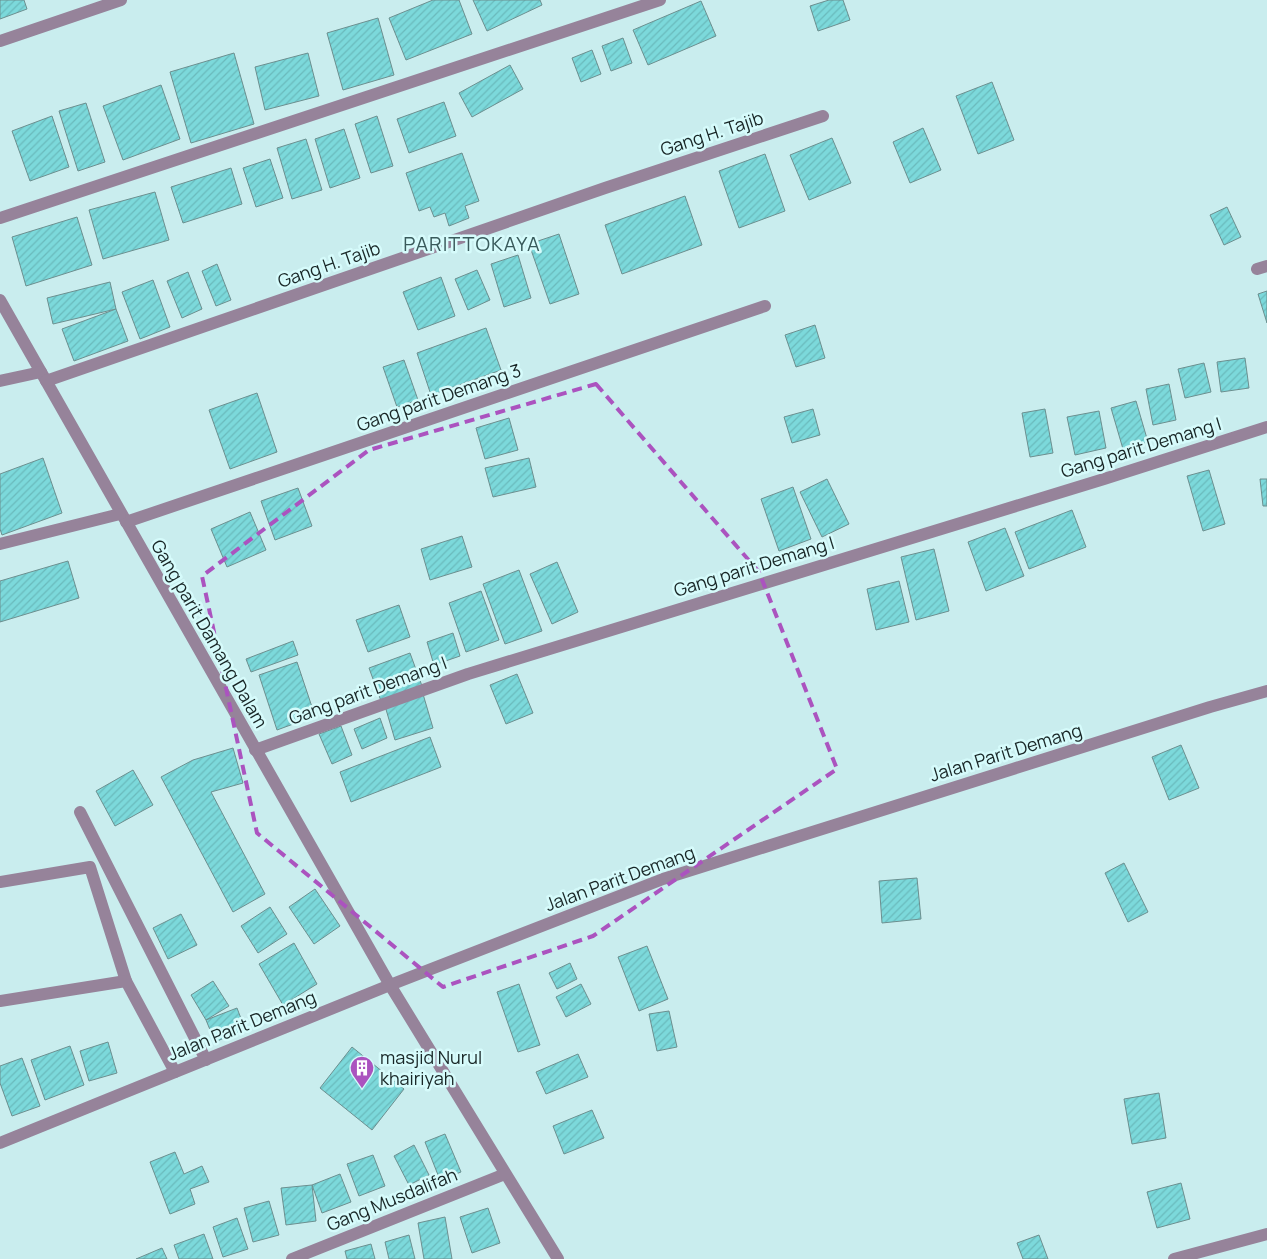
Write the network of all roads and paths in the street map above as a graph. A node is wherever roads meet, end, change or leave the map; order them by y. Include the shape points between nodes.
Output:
1 (121, 0) edge
2 (660, 0) edge
3 (0, 41) edge
4 (823, 116) dead end
5 (0, 218) edge
6 (0, 300) edge
7 (765, 306) dead end
8 (43, 376) junction
9 (0, 381) edge
10 (1267, 427) edge
11 (123, 518) junction
12 (0, 544) edge
13 (1267, 691) edge
14 (255, 750) junction
15 (80, 812) dead end
16 (0, 882) edge
17 (126, 981) junction
18 (390, 985) junction
19 (0, 1001) edge
20 (206, 1060) junction
21 (175, 1072) junction
22 (0, 1143) edge
23 (505, 1174) junction
24 (1267, 1234) edge
25 (292, 1259) edge
26 (558, 1259) edge
27 (1174, 1259) edge

1 - 3 street
2 - 5 street
4 - 8 street, Gang H. Tajib
6 - 8 street, Gang parit Damang Dalam
7 - 11 street, Gang parit Demang 3
8 - 9 street, Gang H. Tajib
8 - 11 street, Gang parit Damang Dalam
10 - 14 street, Gang parit Demang I via 468,674
11 - 12 street, Gang parit Demang 3
11 - 14 street, Gang parit Damang Dalam
13 - 18 street, Jalan Parit Demang via 663,879
14 - 18 street, Gang parit Damang Dalam
15 - 20 street
16 - 17 street via 90,867
17 - 19 street
17 - 21 street
18 - 20 street, Jalan Parit Demang
18 - 23 street, Gang parit Damang Dalam
20 - 21 street, Jalan Parit Demang
21 - 22 street, Jalan Parit Demang
23 - 25 street, Gang Musdalifah
23 - 26 street, Gang parit Damang Dalam
24 - 27 street

